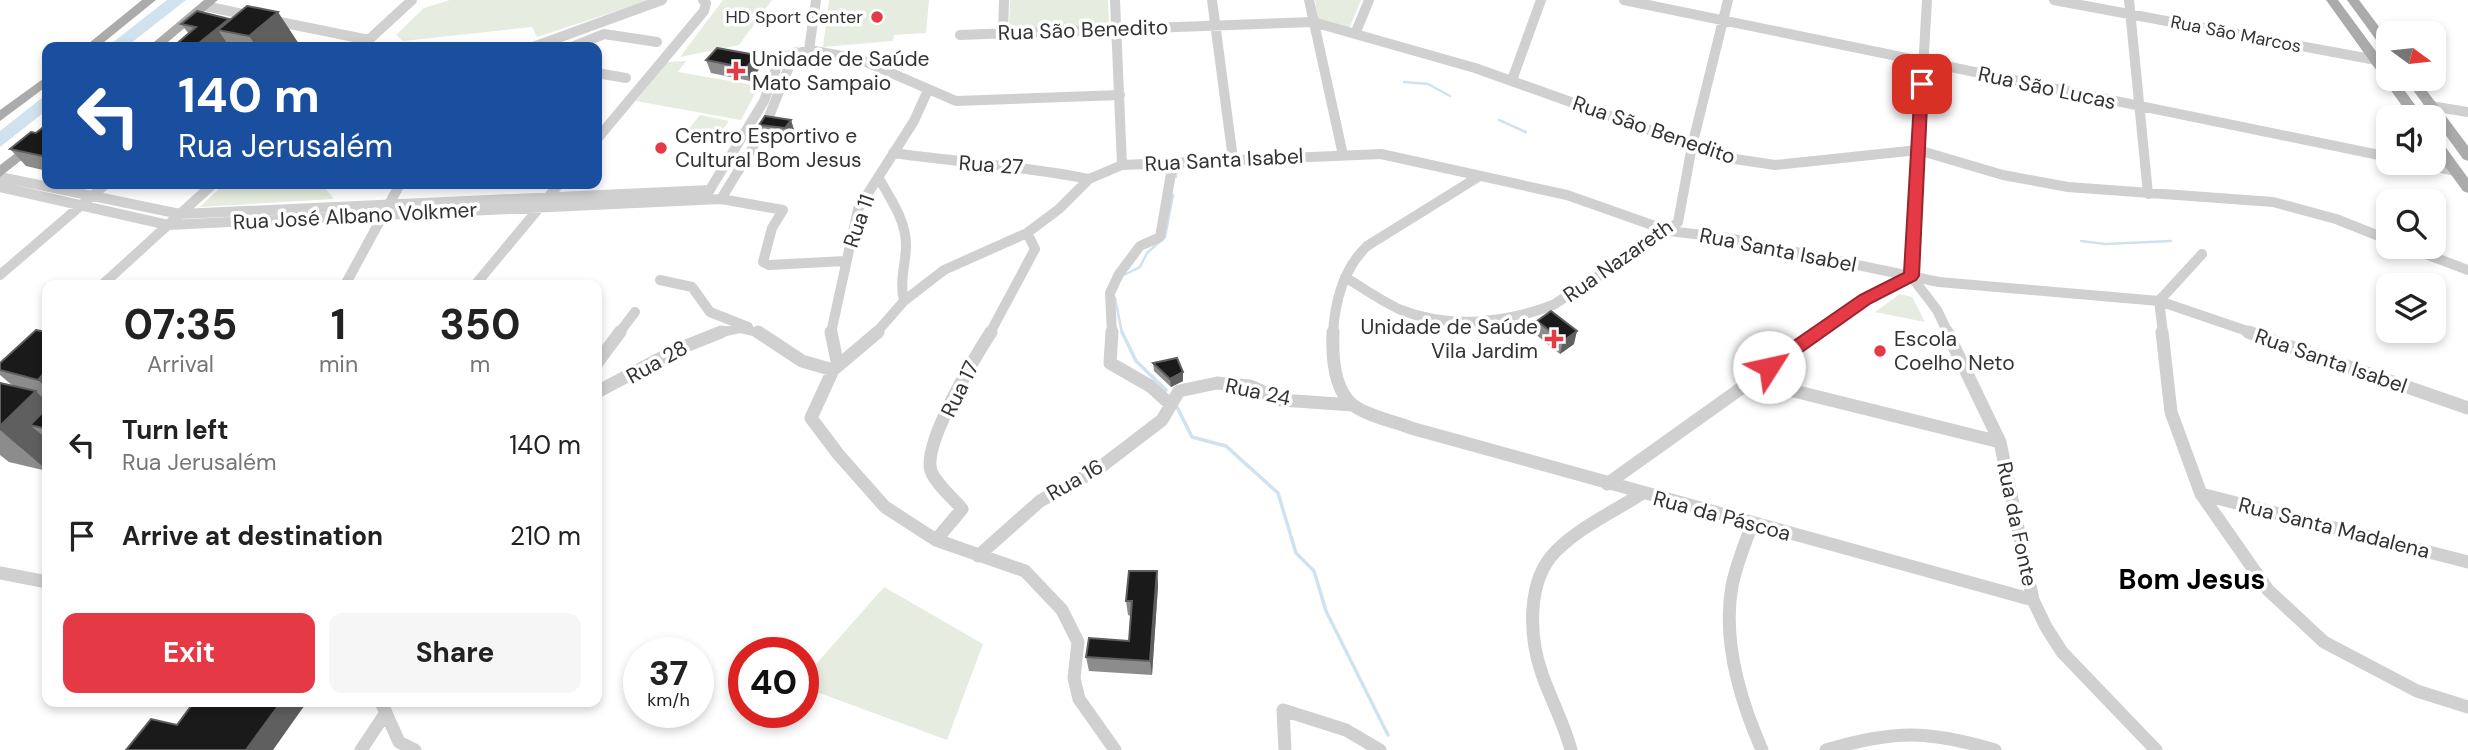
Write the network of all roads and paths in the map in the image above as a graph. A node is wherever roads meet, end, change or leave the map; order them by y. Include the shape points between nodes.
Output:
1 (150, 0) edge
2 (412, 0) edge
3 (662, 0) edge
4 (703, 0) edge
5 (816, 0) edge
6 (1004, 0) edge
7 (1115, 0) edge
8 (1212, 0) edge
9 (1309, 0) edge
10 (1369, 0) edge
11 (1541, 0) edge
12 (1624, 0) edge
13 (1728, 0) edge
14 (1927, 0) edge
15 (2054, 0) edge
16 (2129, 0) edge
17 (2332, 0) edge
18 (2353, 0) edge
19 (208, 3) edge
20 (2130, 14) junction
21 (1723, 20) junction
22 (1313, 22) junction
23 (290, 24) junction
24 (1215, 25) junction
25 (1117, 29) junction
26 (282, 31) dead end
27 (2376, 31) edge
28 (1003, 33) junction
29 (1355, 34) junction
30 (960, 35) dead end
31 (96, 42) edge
32 (160, 42) edge
33 (358, 42) edge
34 (367, 42) edge
35 (547, 42) edge
36 (584, 42) edge
37 (657, 42) dead end
38 (809, 50) junction
39 (795, 52) junction
40 (780, 58) joint
41 (2376, 60) joint
42 (1923, 62) junction
43 (602, 74) edge
44 (626, 78) dead end
45 (1512, 80) junction
46 (42, 84) edge
47 (929, 90) junction
48 (1119, 95) junction
49 (2140, 107) junction
50 (2446, 108) edge
51 (2468, 112) edge
52 (0, 117) edge
53 (2446, 126) edge
54 (602, 133) edge
55 (42, 137) edge
56 (1692, 146) junction
57 (1918, 150) junction
58 (892, 153) junction
59 (2376, 154) edge
60 (1343, 155) junction
61 (2468, 156) edge
62 (2446, 157) edge
63 (1233, 159) junction
64 (1173, 162) junction
65 (1122, 165) junction
66 (2446, 169) edge
67 (2456, 171) junction
68 (0, 172) edge
69 (0, 177) edge
70 (878, 177) junction
71 (1478, 177) junction
72 (1089, 179) junction
73 (42, 186) edge
74 (0, 187) edge
75 (2468, 188) edge
76 (55, 189) edge
77 (100, 189) edge
78 (208, 189) edge
79 (397, 189) edge
80 (555, 189) edge
81 (2148, 194) junction
82 (707, 195) junction
83 (91, 197) junction
84 (548, 198) junction
85 (721, 199) junction
86 (389, 203) junction
87 (80, 206) junction
88 (540, 207) junction
89 (299, 213) junction
90 (180, 214) junction
91 (383, 215) junction
92 (168, 225) junction
93 (1669, 231) junction
94 (1027, 233) junction
95 (2376, 235) edge
96 (2203, 254) dead end
97 (2439, 259) edge
98 (845, 261) junction
99 (2468, 270) edge
100 (0, 275) edge
101 (1911, 276) junction
102 (1345, 277) junction
103 (108, 280) edge
104 (348, 280) edge
105 (479, 280) edge
106 (660, 280) dead end
107 (904, 301) junction
108 (2159, 302) junction
109 (635, 312) dead end
110 (755, 330) junction
111 (602, 356) edge
112 (836, 368) junction
113 (1750, 380) junction
114 (602, 390) edge
115 (1170, 404) junction
116 (1353, 405) junction
117 (2468, 408) edge
118 (1411, 428) joint
119 (2000, 442) junction
120 (1607, 484) junction
121 (1641, 494) junction
122 (2201, 494) junction
123 (1752, 524) junction
124 (936, 540) junction
125 (978, 556) junction
126 (2468, 562) edge
127 (0, 573) edge
128 (42, 581) edge
129 (2033, 600) junction
130 (2468, 707) edge
131 (383, 708) edge
132 (1958, 744) edge
133 (361, 750) edge
134 (415, 750) edge
135 (1115, 750) edge
136 (1285, 750) edge
137 (1380, 750) edge
138 (1571, 750) edge
139 (1762, 750) edge
140 (1826, 750) edge
141 (1996, 750) edge
142 (2156, 750) edge

1 - 31 main road
2 - 34 street
3 - 35 street
4 - 54 street via 704,11
5 - 38 street
6 - 28 street
7 - 25 street
8 - 24 street
9 - 22 street
10 - 29 street
11 - 45 street
12 - 21 street, Rua São Lucas
13 - 21 street, Rua Nazareth
14 - 42 street
15 - 20 street, Rua São Marcos
16 - 20 street
17 - 41 main road
18 - 27 main road
19 - 23 street
19 - 32 main road
20 - 41 street, Rua São Marcos
20 - 49 street
21 - 42 street, Rua São Lucas
21 - 56 street, Rua Nazareth
22 - 24 street, Rua São Benedito
22 - 29 street, Rua São Benedito
22 - 60 street
23 - 26 street
23 - 33 street
24 - 25 street, Rua São Benedito
24 - 63 street
25 - 28 street, Rua São Benedito
25 - 48 street
28 - 30 street, Rua São Benedito
29 - 45 street, Rua São Benedito
36 - 37 street via 604,34
38 - 39 street
38 - 47 street via 859,59
39 - 40 street
39 - 85 street via 764,129
40 - 82 street via 764,101
42 - 49 street, Rua São Lucas
42 - 57 street
43 - 44 street
45 - 56 street, Rua São Benedito
46 - 52 main road
47 - 48 street via 956,101
47 - 58 street, Rua 11 via 923,108
48 - 65 street
49 - 59 street, Rua São Lucas
49 - 81 street
50 - 51 street
53 - 61 main road
55 - 68 main road
56 - 57 street, Rua São Benedito via 1728,158 1775,165
56 - 93 street, Rua Nazareth via 1678,222
57 - 81 street, Rua São Benedito via 2003,175
57 - 101 street
58 - 70 street, Rua 11
58 - 72 street, Rua 27 via 1041,169
60 - 63 street, Rua Santa Isabel
60 - 71 street, Rua Santa Isabel via 1381,153
62 - 67 main road
63 - 64 street, Rua Santa Isabel
64 - 65 street, Rua Santa Isabel
64 - 115 street via 1160,237 1140,246 1110,293 1110,363 1150,386
65 - 72 street, Rua Santa Isabel
66 - 67 street
67 - 75 main road
69 - 73 street, Rua José Albano Volkmer
70 - 98 street, Rua 11 via 858,209
70 - 107 street via 906,240 900,289
71 - 93 street, Rua Santa Isabel via 1567,195
71 - 102 street via 1367,246 1353,259
72 - 94 street
74 - 87 street, Rua José Albano Volkmer
76 - 83 street, Rua José Albano Volkmer
77 - 83 street
78 - 90 street
79 - 86 street
80 - 84 street
81 - 95 street, Rua São Benedito via 2273,202
82 - 84 street, Rua José Albano Volkmer
82 - 85 street
82 - 88 street, Rua José Albano Volkmer
83 - 87 street
83 - 90 street, Rua José Albano Volkmer
84 - 86 street, Rua José Albano Volkmer
84 - 88 street
85 - 98 street via 783,209 772,228 763,262 769,265
86 - 89 street, Rua José Albano Volkmer
86 - 91 street
87 - 92 street, Rua José Albano Volkmer
87 - 100 street
88 - 91 street, Rua José Albano Volkmer
88 - 105 street
89 - 90 street, Rua José Albano Volkmer
89 - 91 street, Rua José Albano Volkmer
89 - 92 street, Rua José Albano Volkmer
90 - 92 street
91 - 104 street
92 - 103 street
93 - 101 street, Rua Santa Isabel via 1728,238
93 - 102 street, Rua Nazareth via 1569,298 1542,311 1502,320 1450,320 1409,313
94 - 107 street via 944,270
94 - 124 street, Rua 17 via 1035,249 957,387 929,461 932,474 962,509
96 - 108 street
97 - 99 street
98 - 112 street, Rua 11 via 831,332
101 - 108 street, Rua Santa Isabel
101 - 113 street via 1866,299
101 - 119 street, Rua da Fonte via 1937,310
102 - 116 street via 1338,295 1332,350 1337,380
106 - 110 street via 692,287 710,312
107 - 112 street via 878,332
108 - 117 street, Rua Santa Isabel
108 - 122 street via 2171,412
109 - 111 street
110 - 112 street via 804,363
110 - 114 street, Rua 28 via 682,345
112 - 124 street via 811,418 885,507
113 - 119 street
113 - 120 street
115 - 116 street, Rua 24 via 1180,391 1217,383 1250,386 1281,400
115 - 125 street, Rua 16 via 1163,420 1098,469 1040,501
116 - 118 street, Rua 24
118 - 120 street, Rua da Páscoa
119 - 129 street, Rua da Fonte
120 - 121 street, Rua da Páscoa
121 - 123 street, Rua da Páscoa
121 - 138 street via 1569,541 1550,558 1538,583 1534,607 1539,663
122 - 126 street, Rua Santa Madalena
122 - 130 street via 2268,590 2324,642 2417,691
123 - 129 street, Rua da Páscoa
123 - 139 street via 1732,588 1730,633 1748,720
124 - 125 street
125 - 135 street via 1025,571 1062,610 1078,642 1074,678 1079,699
127 - 128 street
129 - 142 street, Rua da Fonte via 2062,652
131 - 133 street
131 - 134 street via 399,742
132 - 140 street via 1920,732 1876,735
132 - 141 street
136 - 137 street via 1283,710 1339,725

